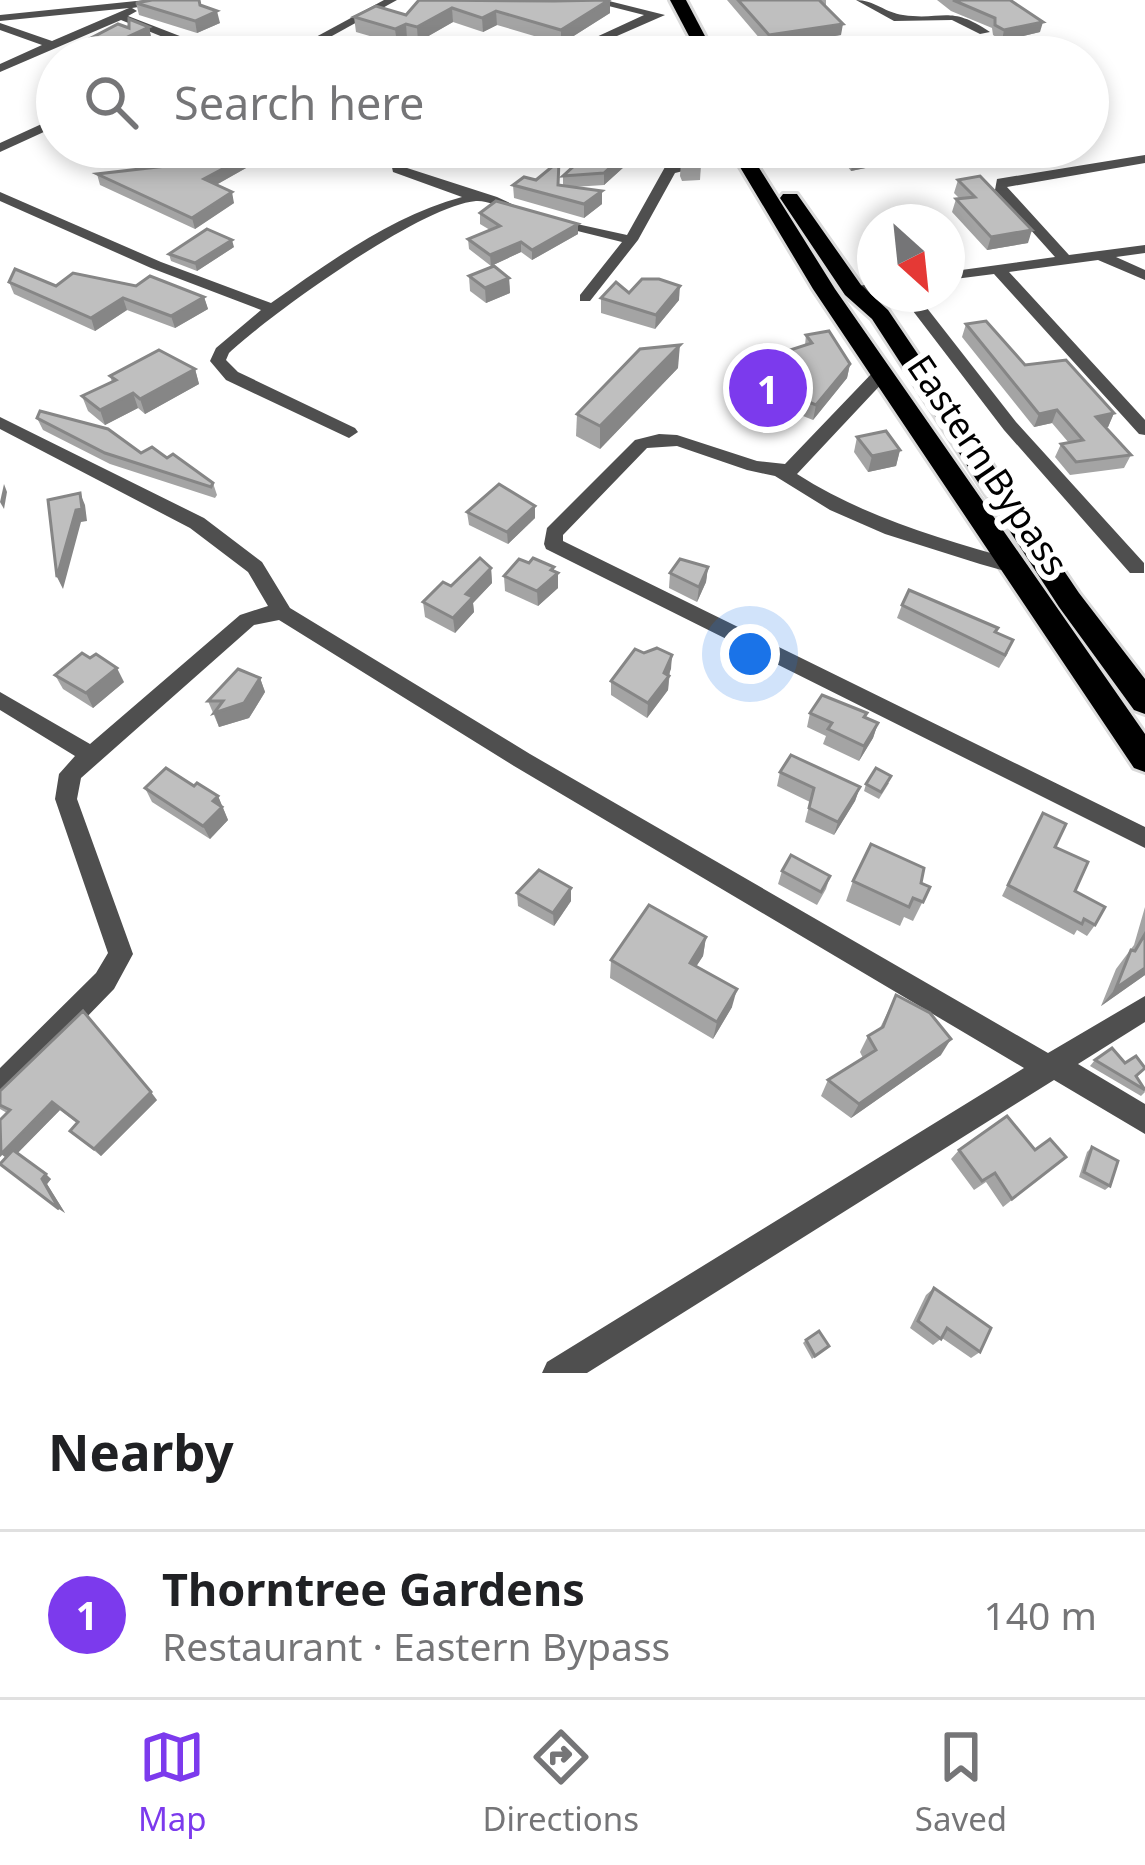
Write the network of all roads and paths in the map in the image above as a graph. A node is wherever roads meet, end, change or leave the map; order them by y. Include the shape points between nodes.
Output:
1 (178, 0) edge
2 (392, 0) edge
3 (590, 0) edge
4 (678, 0) edge
5 (861, 0) edge
6 (151, 1) edge
7 (659, 10) edge
8 (120, 16) junction
9 (0, 22) edge
10 (984, 32) dead end
11 (73, 36) edge
12 (171, 36) edge
13 (324, 36) edge
14 (604, 36) edge
15 (697, 36) edge
16 (36, 38) edge
17 (36, 52) edge
18 (0, 68) edge
19 (36, 131) edge
20 (0, 148) edge
21 (1145, 159) edge
22 (1109, 165) edge
23 (398, 168) edge
24 (674, 168) edge
25 (756, 168) edge
26 (761, 168) edge
27 (1089, 168) edge
28 (0, 196) edge
29 (476, 197) junction
30 (632, 240) junction
31 (1145, 249) edge
32 (1096, 255) junction
33 (1066, 260) junction
34 (998, 269) junction
35 (965, 274) edge
36 (1145, 276) edge
37 (857, 280) edge
38 (585, 298) dead end
39 (272, 309) junction
40 (878, 312) edge
41 (922, 312) edge
42 (882, 373) junction
43 (0, 422) edge
44 (1145, 430) edge
45 (350, 432) dead end
46 (781, 472) junction
47 (1012, 566) junction
48 (1137, 568) dead end
49 (283, 614) junction
50 (0, 700) edge
51 (1145, 702) edge
52 (89, 754) junction
53 (1145, 759) edge
54 (1145, 838) edge
55 (1145, 1008) edge
56 (1050, 1066) junction
57 (0, 1087) edge
58 (1145, 1120) edge
59 (559, 1373) edge

1 - 6 street
2 - 13 street
3 - 7 street
4 - 15 main road
5 - 10 street via 898,19 955,16
6 - 8 street
6 - 9 street
7 - 14 street
8 - 11 street
8 - 12 street
9 - 16 street
17 - 18 street
19 - 20 street
21 - 22 street
23 - 29 street
24 - 30 street
25 - 42 main road, Eastern Bypass
26 - 37 main road, Eastern Bypass
27 - 33 street via 1000,187
28 - 39 street
29 - 30 street
29 - 39 street via 425,215
30 - 38 street
31 - 32 street
32 - 33 street
32 - 36 street
33 - 34 street
34 - 35 street
34 - 44 street
39 - 45 street via 222,351 222,369
40 - 51 main road, Eastern Bypass
41 - 48 street
42 - 46 street via 799,465
42 - 47 main road, Eastern Bypass
43 - 49 street via 196,524 255,567
46 - 47 street via 899,536
46 - 54 street via 650,440 554,533 553,544
47 - 53 main road, Eastern Bypass
49 - 52 street via 247,620
49 - 56 street
50 - 52 street
52 - 57 street via 70,774 66,799 121,954 105,981
55 - 56 street
56 - 58 street
56 - 59 street

